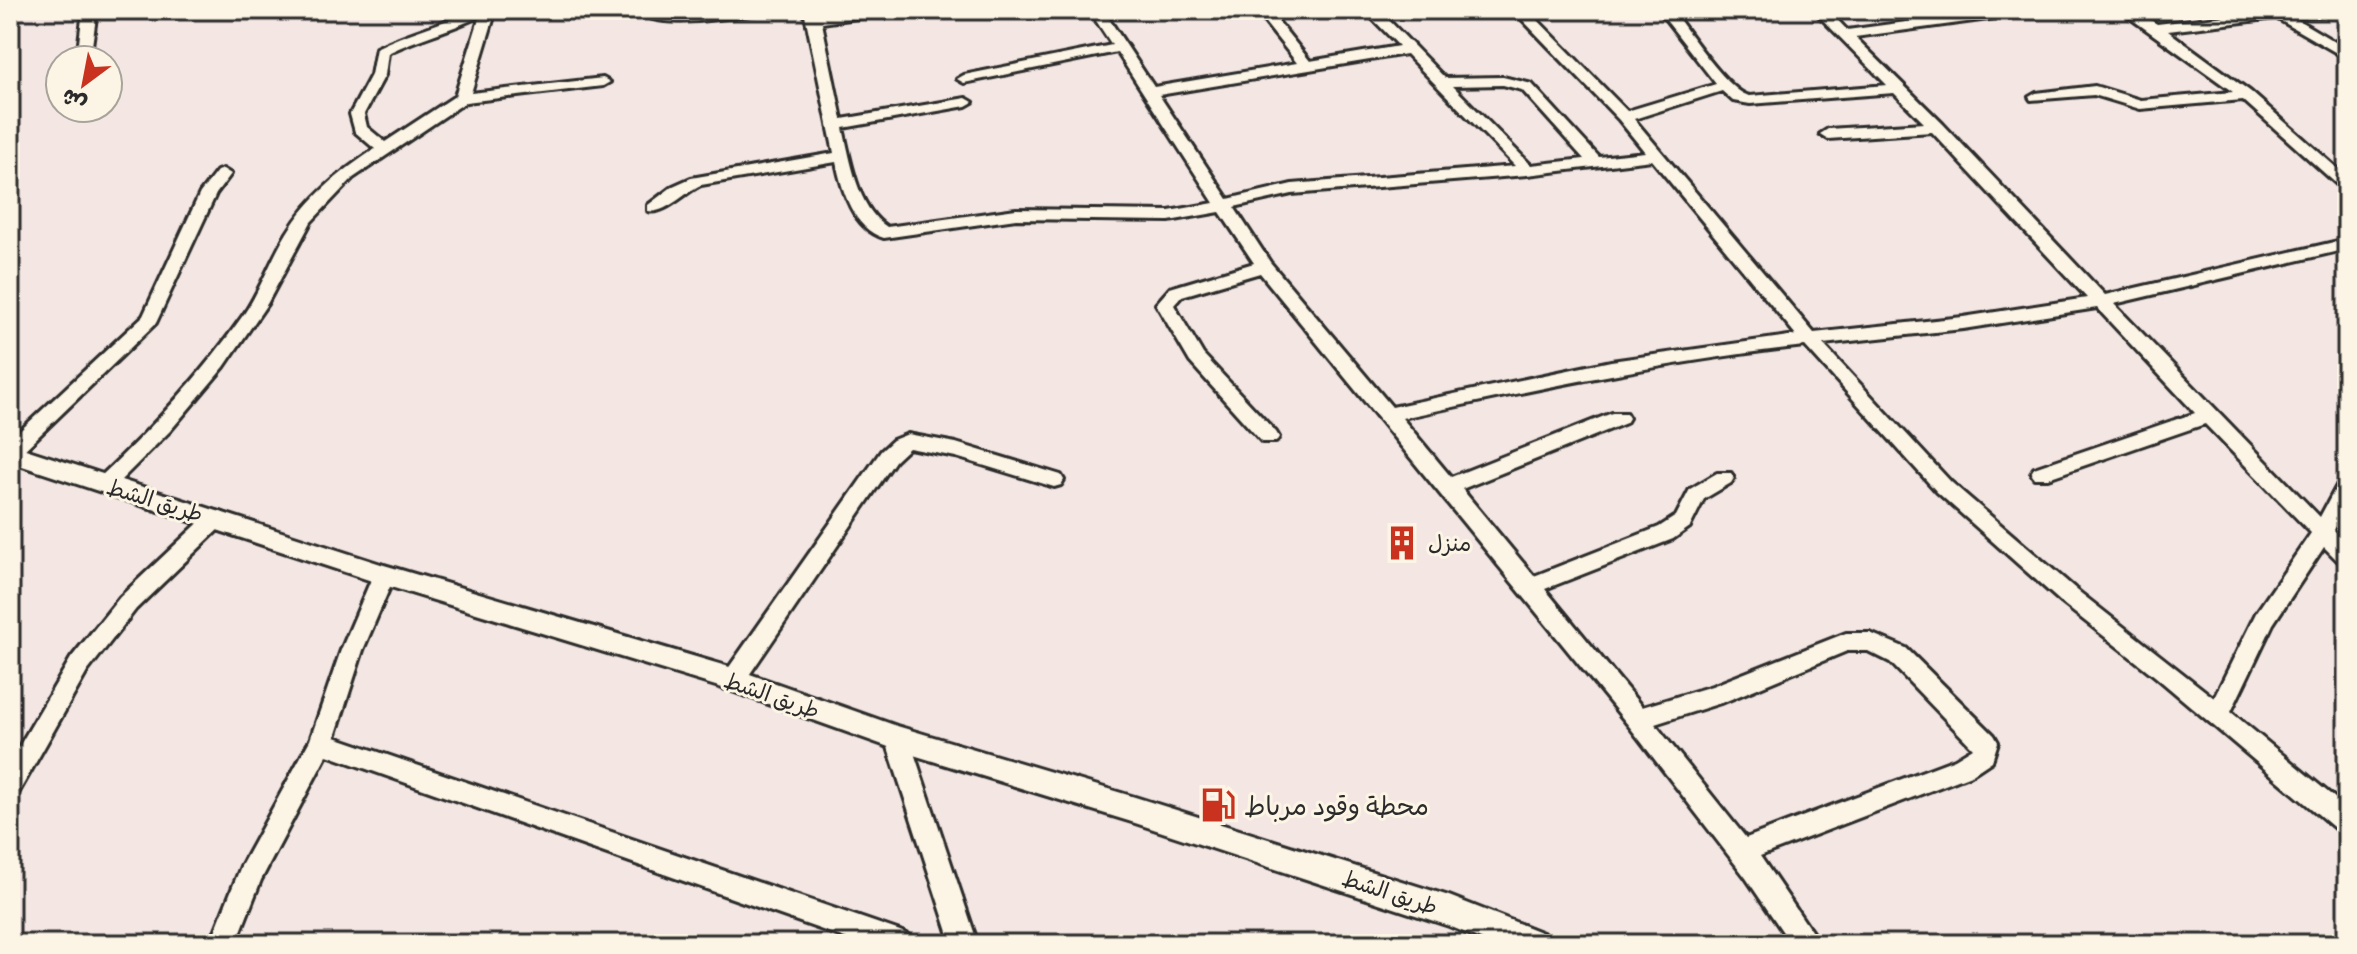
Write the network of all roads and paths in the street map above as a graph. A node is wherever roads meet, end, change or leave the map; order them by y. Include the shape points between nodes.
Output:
1 (90, 10) edge
2 (482, 10) edge
3 (489, 10) edge
4 (642, 10) edge
5 (759, 10) edge
6 (884, 10) edge
7 (1096, 10) edge
8 (1262, 10) edge
9 (1371, 10) edge
10 (1520, 10) edge
11 (1665, 10) edge
12 (1820, 10) edge
13 (2026, 10) edge
14 (2126, 10) edge
15 (2347, 11) edge
16 (2278, 14) junction
17 (814, 15) edge
18 (2152, 20) edge
19 (1845, 34) junction
20 (86, 44) edge
21 (1121, 47) junction
22 (1408, 49) junction
23 (2347, 55) edge
24 (1307, 66) junction
25 (964, 79) dead end
26 (603, 82) dead end
27 (1443, 82) junction
28 (1725, 86) junction
29 (1900, 88) junction
30 (1149, 92) junction
31 (2246, 95) junction
32 (2036, 97) dead end
33 (462, 98) junction
34 (966, 102) dead end
35 (1624, 117) junction
36 (836, 125) junction
37 (1938, 127) junction
38 (1828, 134) dead end
39 (383, 148) junction
40 (1655, 155) junction
41 (842, 156) junction
42 (1595, 162) junction
43 (1527, 170) junction
44 (223, 174) dead end
45 (2347, 185) edge
46 (1223, 205) junction
47 (654, 208) dead end
48 (2347, 244) edge
49 (1264, 266) junction
50 (2102, 301) junction
51 (1810, 339) junction
52 (1385, 415) junction
53 (2209, 415) junction
54 (1619, 418) dead end
55 (1269, 437) dead end
56 (10, 452) edge
57 (2041, 473) dead end
58 (1724, 478) dead end
59 (1054, 480) dead end
60 (105, 484) junction
61 (2347, 485) edge
62 (1448, 486) junction
63 (216, 519) junction
64 (2322, 533) junction
65 (2347, 557) edge
66 (384, 575) junction
67 (1530, 586) junction
68 (733, 680) junction
69 (2218, 715) junction
70 (1637, 719) junction
71 (897, 738) junction
72 (321, 743) junction
73 (10, 784) edge
74 (2347, 823) edge
75 (1741, 852) junction
76 (223, 944) edge
77 (900, 944) edge
78 (965, 944) edge
79 (1532, 944) edge
80 (1807, 944) edge

1 - 20 street
2 - 39 street via 381,51 378,75 357,114 360,129
3 - 33 street
4 - 5 street via 664,18
6 - 17 street
7 - 21 street
8 - 24 street
9 - 22 street
10 - 35 street
11 - 28 street
12 - 19 street
13 - 19 street
14 - 18 street
15 - 16 street
16 - 18 street
16 - 23 street
17 - 36 street
18 - 31 street
19 - 29 street
21 - 25 street
21 - 30 street
22 - 24 street
22 - 27 street
24 - 30 street
26 - 33 street
27 - 42 street via 1503,81 1527,87
27 - 43 street
28 - 29 street via 1738,98 1750,100
28 - 35 street
29 - 37 street
30 - 46 street
31 - 32 street via 2140,105 2095,90
31 - 45 street
33 - 39 street
34 - 36 street
35 - 40 street
36 - 41 street
37 - 38 street
37 - 50 street
39 - 60 street via 314,206 250,317 149,444
40 - 42 street
40 - 51 street
41 - 46 street via 869,224 884,233 1016,214 1169,216
41 - 47 street via 697,181
42 - 43 street
43 - 46 street via 1292,189
44 - 56 street via 208,193 150,319
46 - 49 street
48 - 50 street
49 - 52 street
49 - 55 street via 1176,292 1165,304 1196,358
50 - 51 street
50 - 53 street
51 - 52 street via 1611,367
51 - 69 street via 1944,487
52 - 62 street
53 - 57 street
53 - 64 street
54 - 62 street
56 - 60 main road, طريق الشط
58 - 67 street via 1697,494 1683,521 1666,533
59 - 68 street via 911,441 896,447
60 - 63 main road, طريق الشط
61 - 64 street
62 - 67 street
63 - 66 main road, طريق الشط
63 - 73 street via 128,603 79,665
64 - 65 street
64 - 69 street via 2264,619
66 - 68 main road, طريق الشط
66 - 72 street
67 - 70 street
68 - 71 main road, طريق الشط
69 - 74 street
70 - 75 street
70 - 75 street via 1716,695 1833,646 1870,642 1898,655 1986,742 1984,754 1963,767
71 - 78 street
71 - 79 main road, طريق الشط via 1449,911
72 - 76 street via 250,875
72 - 77 street
75 - 80 street

